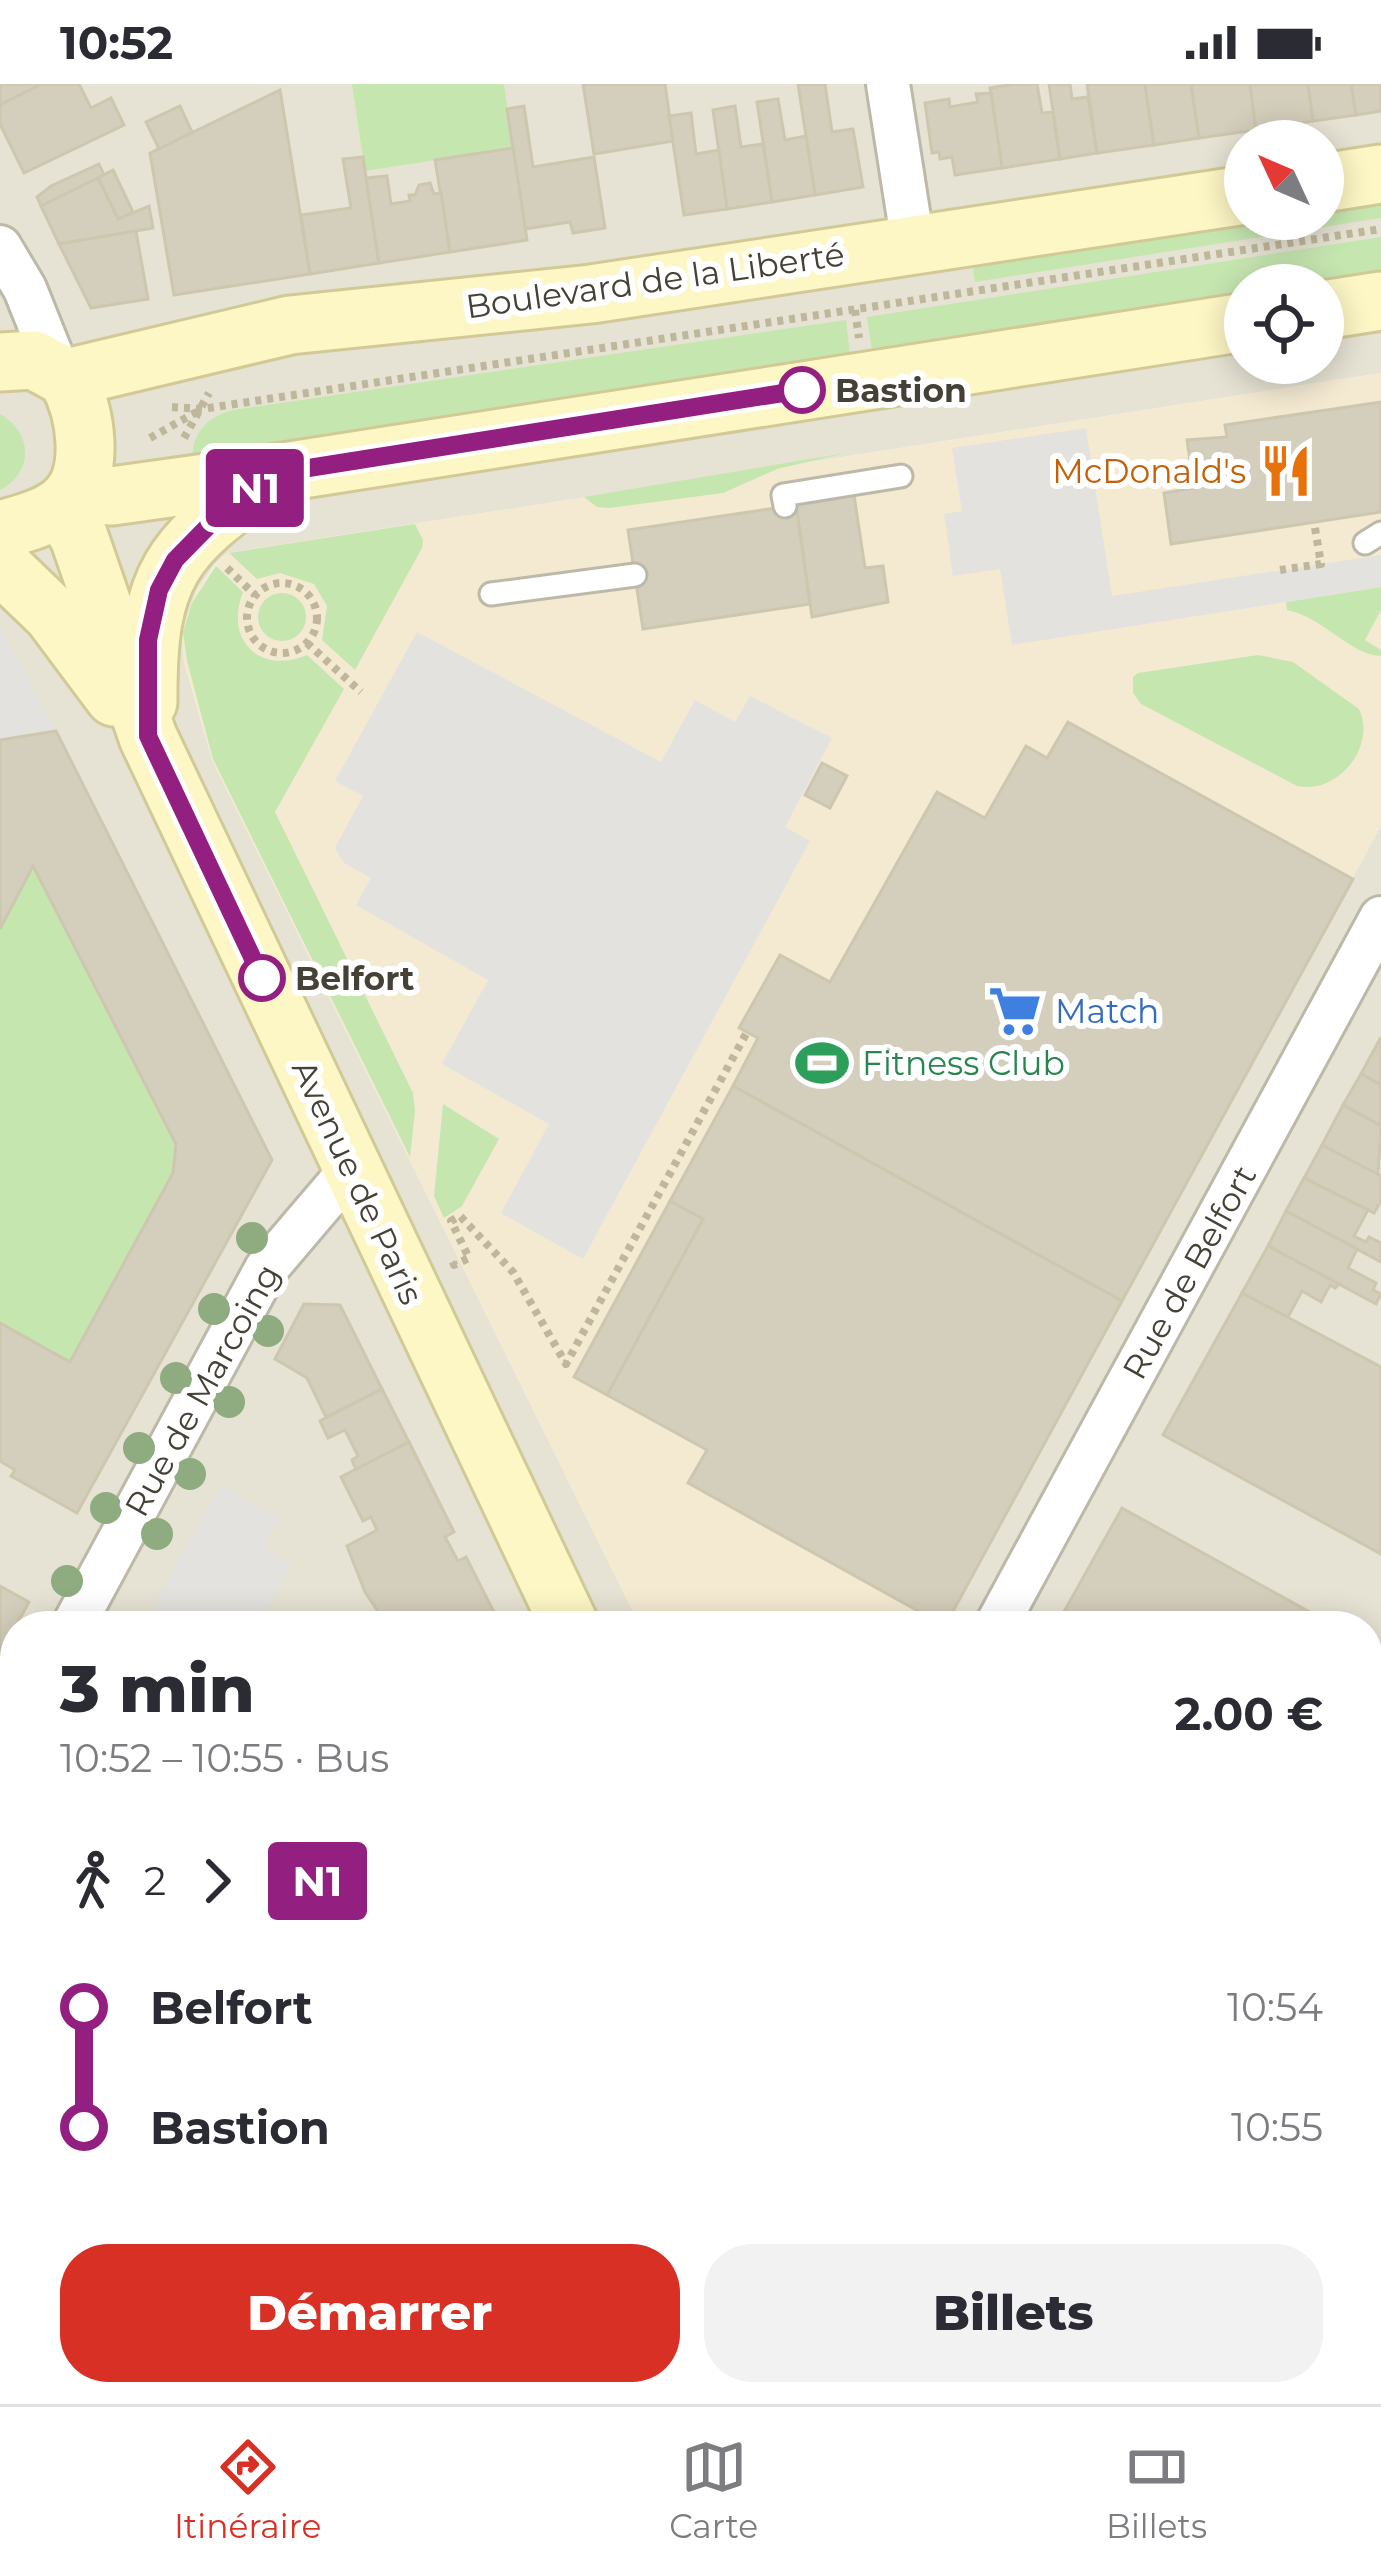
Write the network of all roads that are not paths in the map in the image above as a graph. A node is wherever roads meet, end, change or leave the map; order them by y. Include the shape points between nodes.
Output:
1 (888, 84) edge
2 (1381, 174) edge
3 (1344, 180) edge
4 (1224, 198) edge
5 (914, 244) junction
6 (0, 247) edge
7 (1381, 301) edge
8 (1344, 307) edge
9 (1224, 325) edge
10 (0, 362) edge
11 (62, 374) junction
12 (277, 473) junction
13 (901, 476) dead end
14 (69, 500) junction
15 (785, 506) dead end
16 (0, 530) edge
17 (0, 564) edge
18 (635, 575) dead end
19 (491, 594) dead end
20 (148, 736) junction
21 (1381, 918) edge
22 (352, 1168) junction
23 (81, 1611) edge
24 (563, 1611) edge
25 (1004, 1611) edge

1 - 5 street
2 - 3 main road
4 - 5 main road, Boulevard de la Liberté
5 - 11 main road, Boulevard de la Liberté via 590,294 290,325
6 - 11 street
7 - 8 main road
9 - 12 main road
10 - 11 main road, Boulevard de la Liberté via 34,360
11 - 14 main road via 84,423 85,473
12 - 14 main road
12 - 20 main road, Avenue de Paris via 228,506 165,573 148,640
13 - 15 lane via 783,495
14 - 16 main road
14 - 20 main road, Avenue de Paris
17 - 20 main road, Avenue de Paris via 52,614
18 - 19 lane
20 - 22 main road, Avenue de Paris
21 - 25 street, Rue de Belfort
22 - 23 street, Rue de Marcoing via 266,1269
22 - 24 main road, Avenue de Paris

